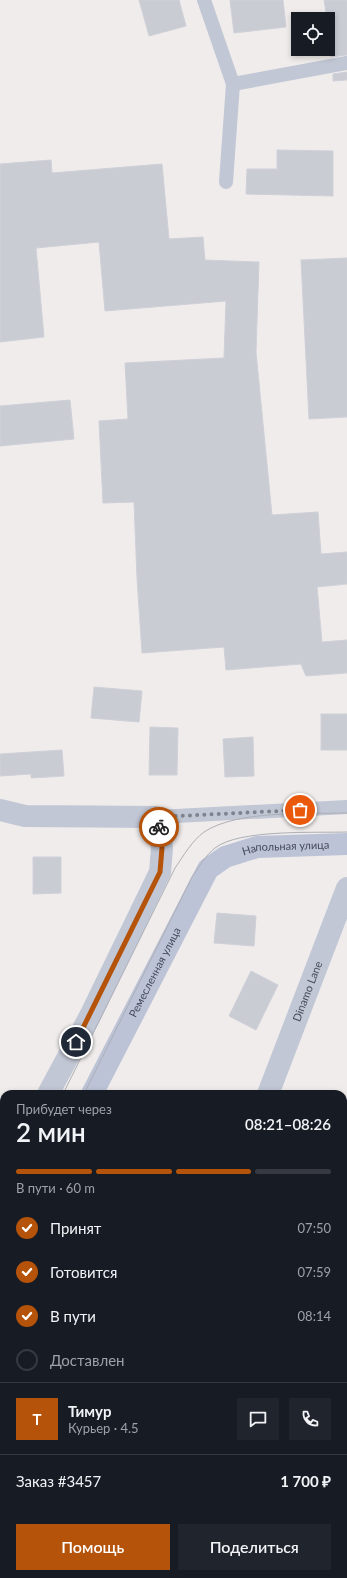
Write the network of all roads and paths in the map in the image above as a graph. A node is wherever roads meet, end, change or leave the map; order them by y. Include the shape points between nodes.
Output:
1 (204, 0) edge
2 (347, 63) edge
3 (233, 84) junction
4 (226, 182) dead end
5 (347, 807) edge
6 (0, 810) edge
7 (157, 817) junction
8 (347, 844) edge
9 (225, 857) joint
10 (347, 888) edge
11 (50, 1090) edge
12 (94, 1090) edge
13 (270, 1090) edge

1 - 3 lane
2 - 3 lane
3 - 4 lane
5 - 7 lane
6 - 7 street via 25,816
7 - 11 street via 162,848 160,872 90,1016
8 - 9 street, Напольная улица via 257,846
9 - 12 street, Ремесленная улица via 208,869
10 - 13 street, Dinamo Lane

